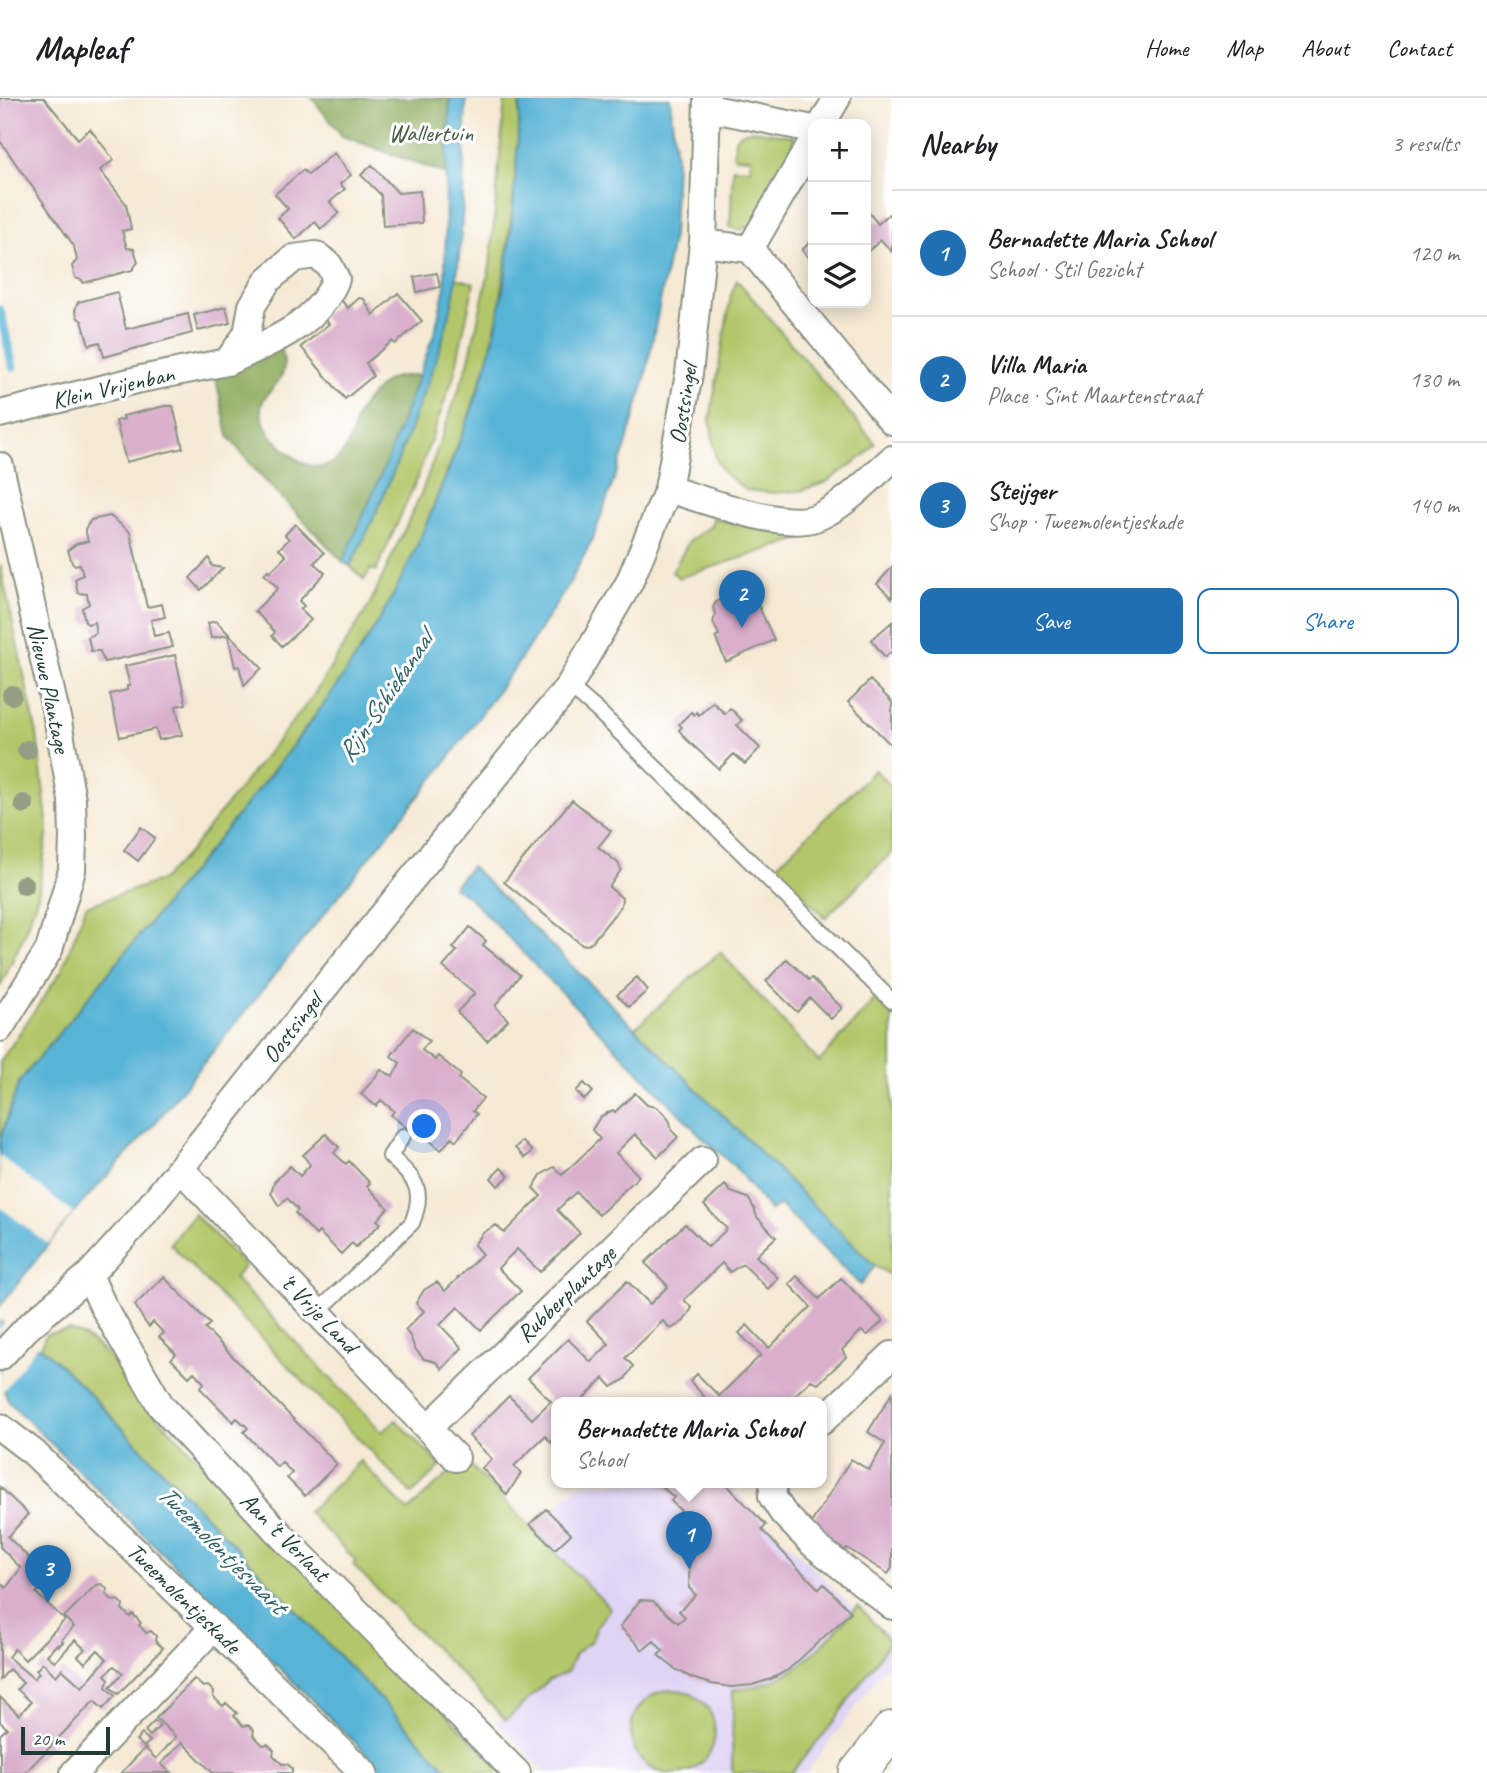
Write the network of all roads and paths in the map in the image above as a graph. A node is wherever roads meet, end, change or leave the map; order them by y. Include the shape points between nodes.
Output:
1 (837, 98) edge
2 (707, 103) edge
3 (745, 107) edge
4 (825, 119) edge
5 (808, 128) edge
6 (808, 149) edge
7 (703, 243) junction
8 (750, 249) junction
9 (227, 362) dead end
10 (0, 414) edge
11 (892, 421) edge
12 (892, 459) edge
13 (0, 466) edge
14 (668, 488) junction
15 (569, 686) junction
16 (892, 1001) edge
17 (0, 1028) edge
18 (403, 1136) dead end
19 (702, 1160) dead end
20 (181, 1169) junction
21 (89, 1275) junction
22 (317, 1312) junction
23 (892, 1355) edge
24 (0, 1357) edge
25 (827, 1416) edge
26 (0, 1427) edge
27 (429, 1427) junction
28 (456, 1458) dead end
29 (773, 1488) edge
30 (892, 1606) edge
31 (214, 1626) junction
32 (892, 1730) edge
33 (74, 1773) edge
34 (364, 1773) edge
35 (517, 1773) edge
36 (858, 1773) edge

1 - 4 street
2 - 3 street
2 - 7 street, Oostsingel
3 - 5 street
6 - 8 street
7 - 8 street
7 - 14 street, Oostsingel via 688,374
8 - 11 street
9 - 10 street, Klein Vrijenban
12 - 14 street via 834,509 792,522
13 - 17 street, Nieuwe Plantage via 72,800 72,870 49,950
14 - 15 street, Oostsingel via 629,583
15 - 16 lane
15 - 20 street, Oostsingel
18 - 22 lane via 390,1156 418,1189 420,1203 412,1223
19 - 27 street, Rubberplantage
20 - 21 street, Oostsingel
20 - 22 street, 't Vrije Land
21 - 24 street, Oostsingel
21 - 35 street, Aan 't Verlaat via 161,1406 275,1529
22 - 27 street, 't Vrije Land
23 - 25 street
26 - 31 street, Tweemolentjeskade via 34,1453
27 - 28 street, 't Vrije Land
29 - 30 street via 772,1496 814,1545
31 - 33 street
31 - 34 street, Tweemolentjeskade
32 - 36 main road

